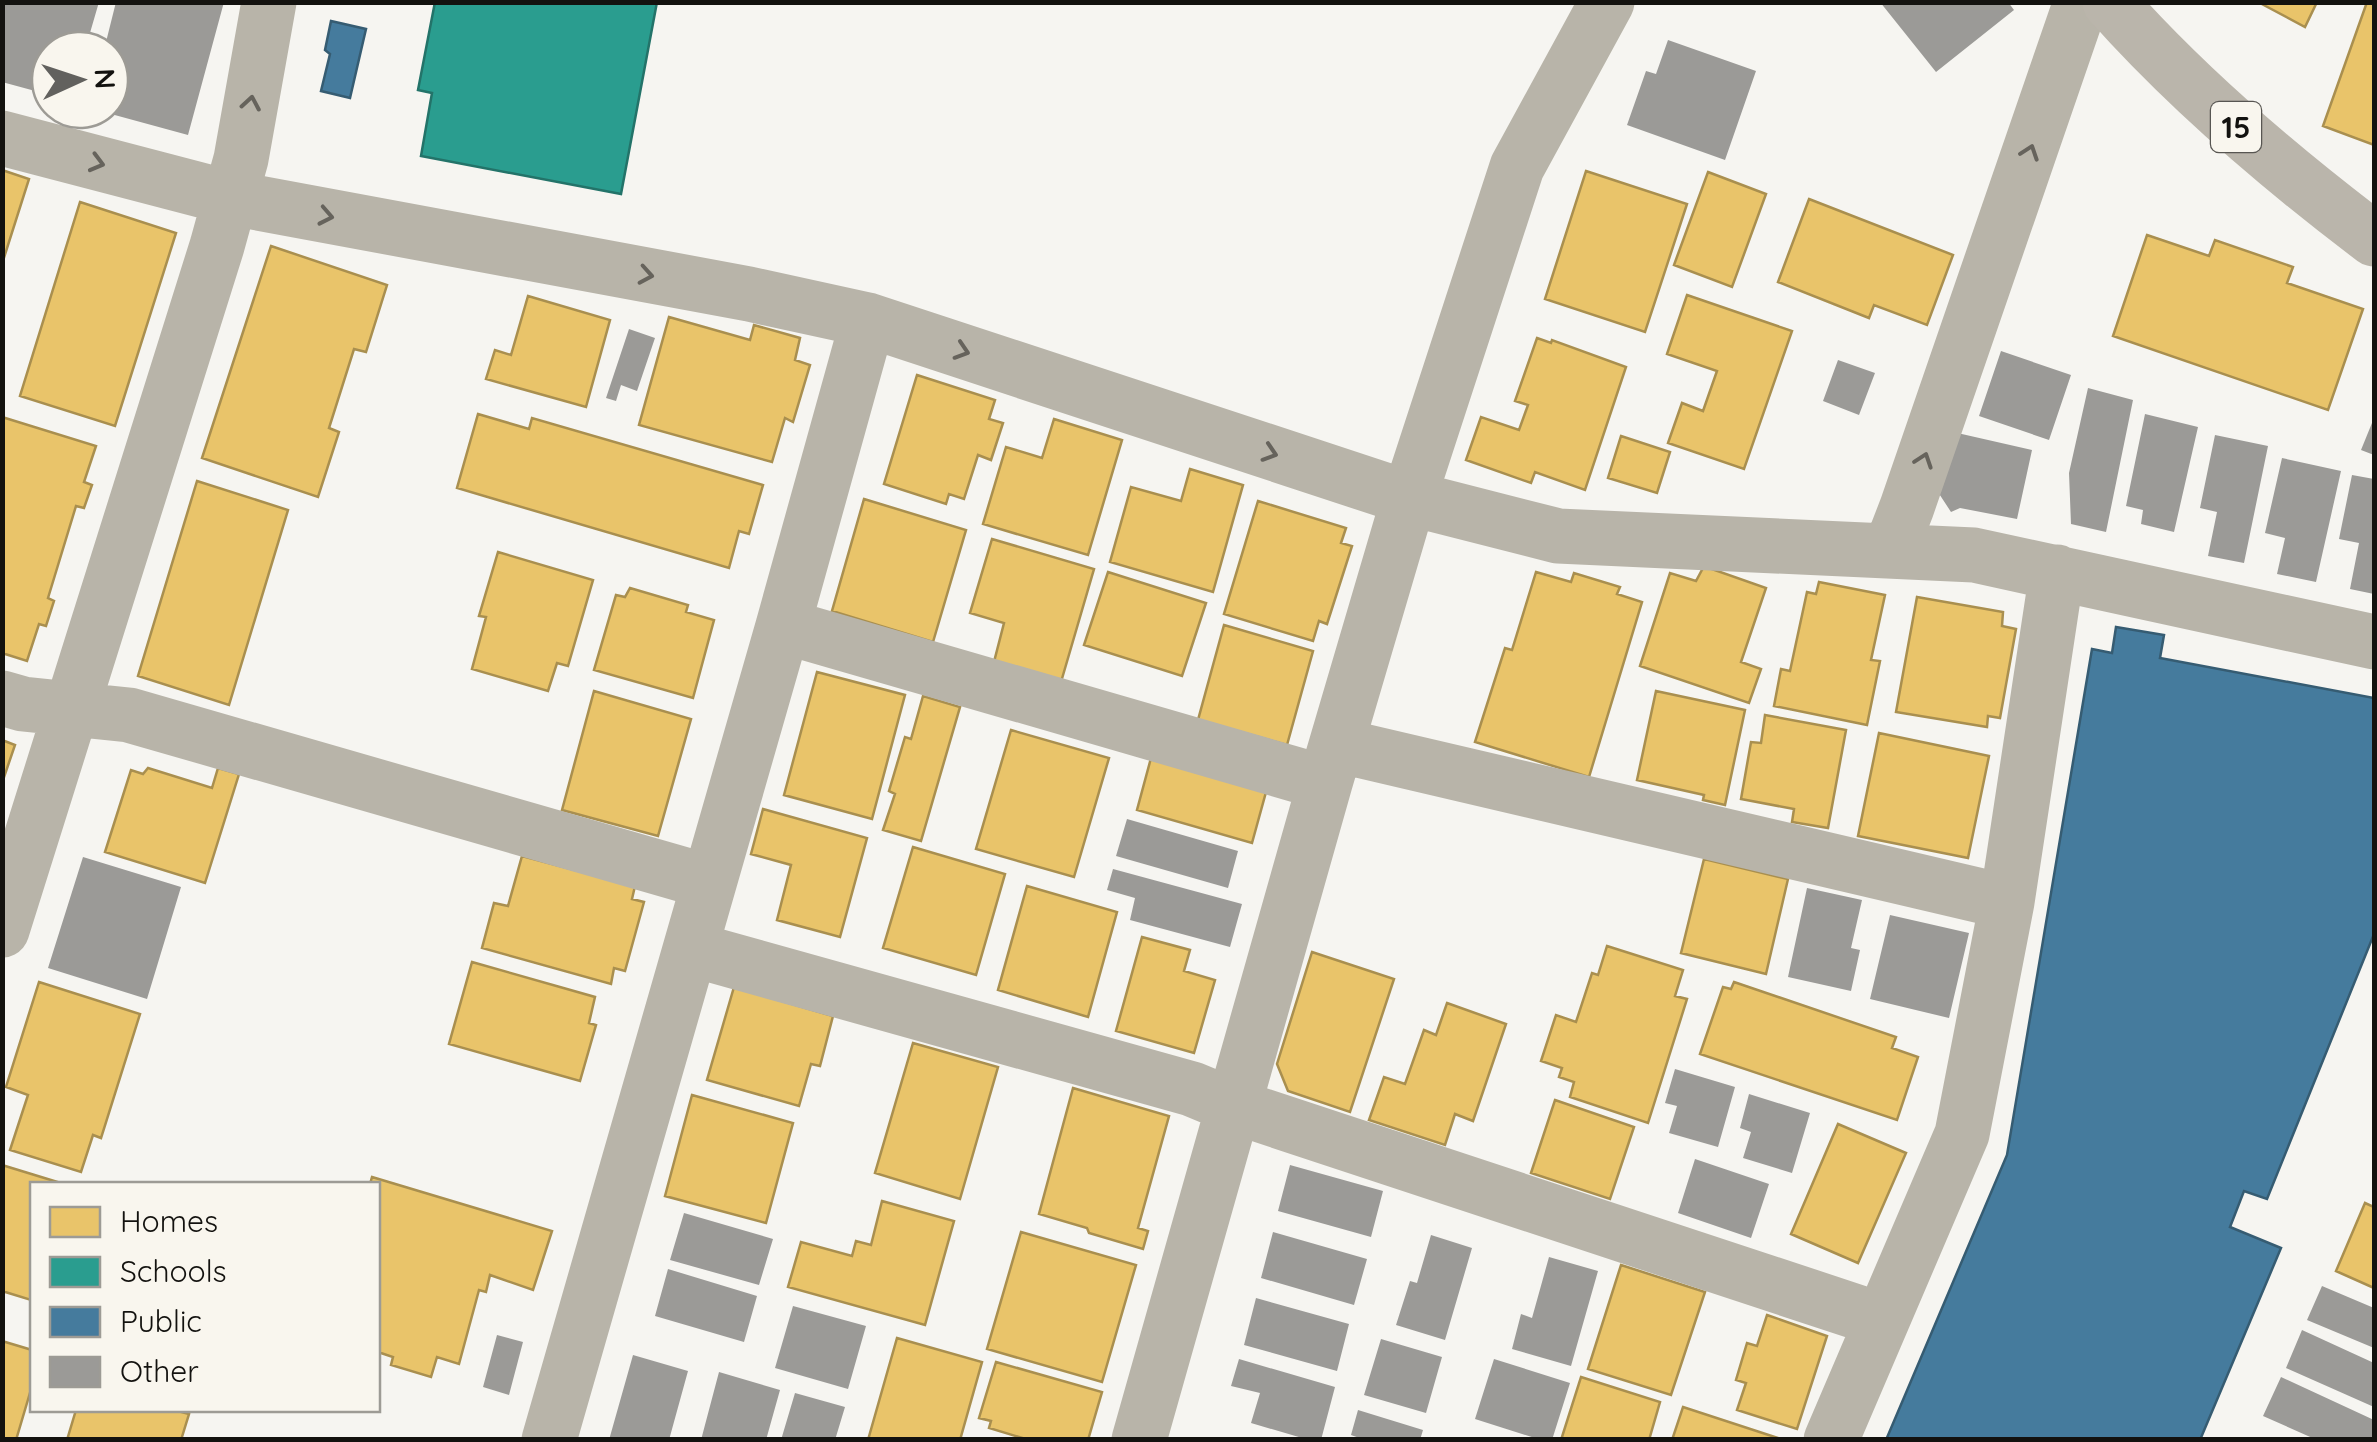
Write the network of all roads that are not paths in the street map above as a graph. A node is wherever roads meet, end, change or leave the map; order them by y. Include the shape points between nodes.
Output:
1 (269, 2) edge
2 (1607, 2) edge
3 (2082, 2) edge
4 (2110, 2) edge
5 (2, 138) edge
6 (230, 198) junction
7 (2374, 239) edge
8 (868, 320) junction
9 (1409, 498) junction
10 (1890, 551) junction
11 (2058, 572) junction
12 (783, 626) junction
13 (2374, 642) edge
14 (2, 698) edge
15 (72, 710) junction
16 (1331, 764) junction
17 (708, 882) junction
18 (2007, 902) junction
19 (2, 930) edge
20 (692, 948) junction
21 (1233, 1106) junction
22 (1881, 1320) junction
23 (549, 1440) edge
24 (1139, 1440) edge
25 (1831, 1440) edge

6 -> 1 street
2 - 9 street via 1518,167
10 -> 3 street
4 - 7 main road, 15 via 2222,116
5 -> 6 street
6 -> 8 street
6 - 15 street
8 -> 9 street
8 - 12 street
9 - 10 street via 1558,536
9 - 16 street
10 - 11 street via 1974,555
11 - 13 street
11 - 18 street
12 - 16 street
12 - 17 street
14 - 15 street
15 - 17 street via 130,716
15 - 19 street
16 - 18 street
16 - 21 street
17 - 20 street
18 - 22 street via 1962,1134
20 - 21 street
20 - 23 street
21 - 22 street
21 - 24 street
22 - 25 street

